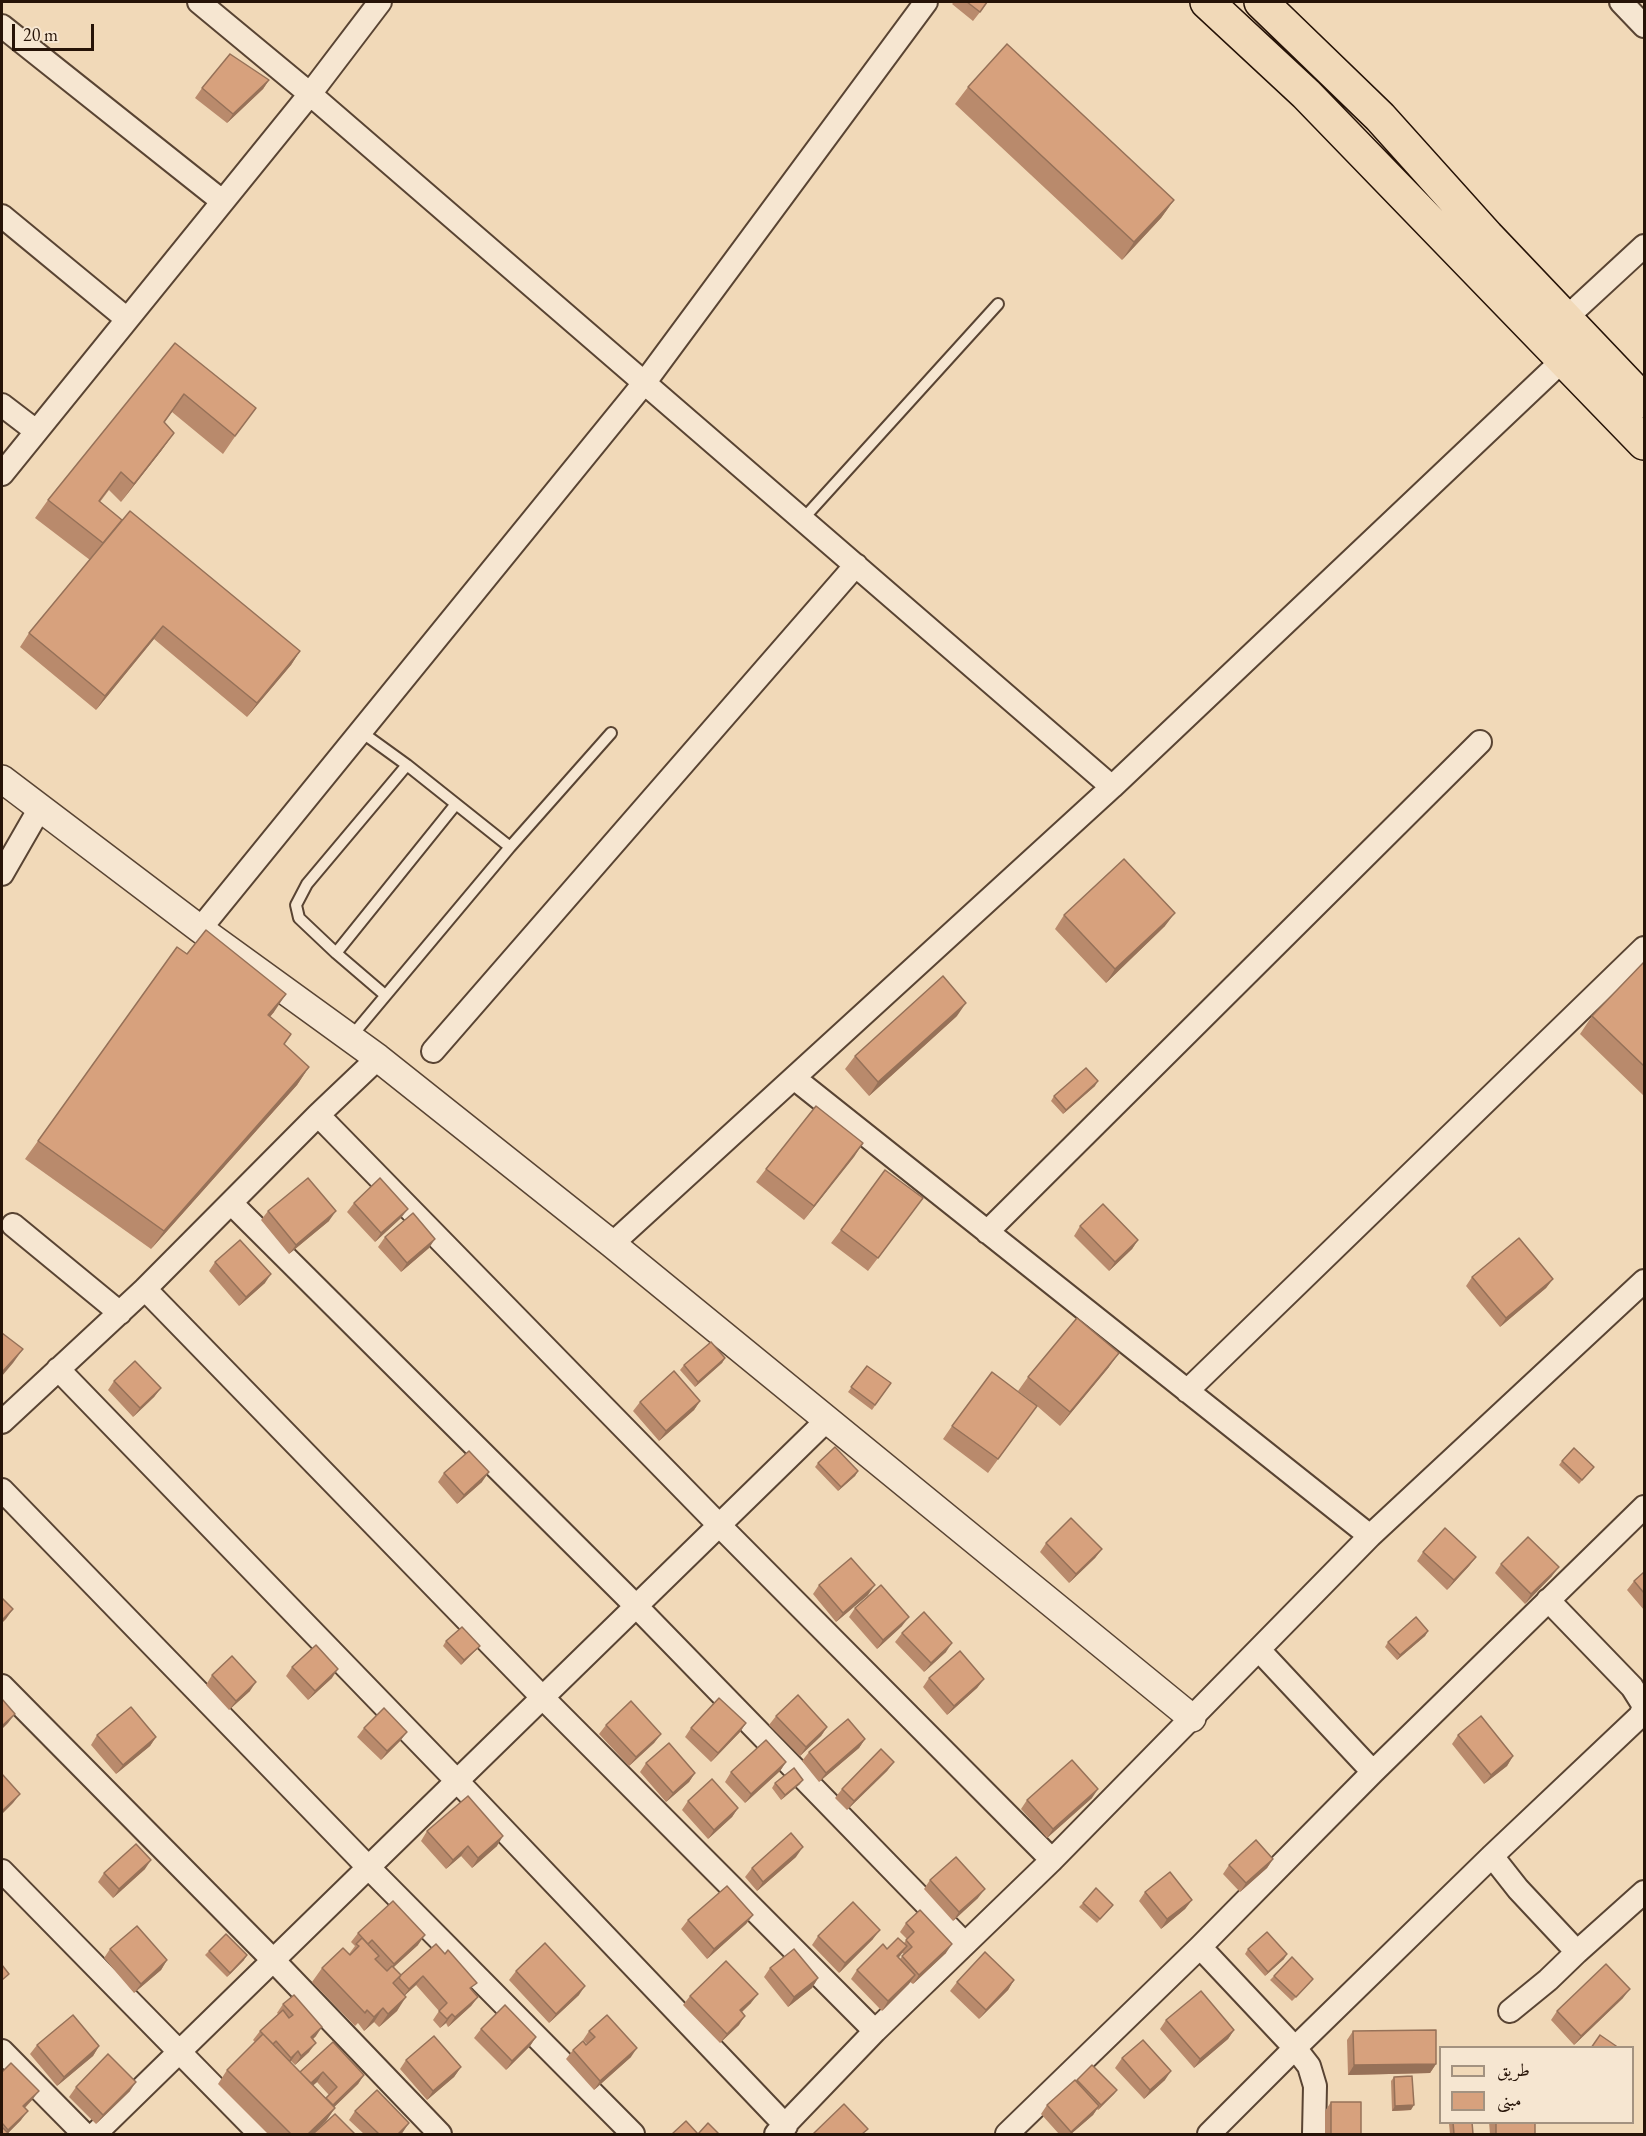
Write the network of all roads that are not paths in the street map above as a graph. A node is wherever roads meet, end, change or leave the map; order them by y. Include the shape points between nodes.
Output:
1 (200, 2) edge
2 (380, 2) edge
3 (926, 2) edge
4 (1208, 2) edge
5 (1261, 2) edge
6 (1621, 2) edge
7 (2, 26) edge
8 (1644, 26) edge
9 (310, 94) junction
10 (222, 201) junction
11 (2, 216) edge
12 (1644, 246) edge
13 (998, 304) dead end
14 (127, 319) junction
15 (1565, 319) junction
16 (1563, 360) junction
17 (645, 382) junction
18 (1644, 401) edge
19 (2, 405) edge
20 (36, 431) junction
21 (1644, 443) edge
22 (2, 474) edge
23 (803, 519) junction
24 (856, 565) junction
25 (360, 731) junction
26 (611, 733) dead end
27 (1480, 742) dead end
28 (407, 765) junction
29 (2, 779) edge
30 (1112, 787) junction
31 (456, 804) junction
32 (40, 808) junction
33 (510, 847) junction
34 (2, 874) edge
35 (200, 929) junction
36 (1644, 948) edge
37 (336, 954) junction
38 (385, 995) junction
39 (350, 1038) junction
40 (433, 1051) dead end
41 (378, 1058) junction
42 (794, 1078) junction
43 (318, 1115) junction
44 (231, 1203) junction
45 (14, 1225) dead end
46 (987, 1232) junction
47 (612, 1244) junction
48 (1644, 1281) edge
49 (145, 1289) junction
50 (120, 1312) junction
51 (58, 1369) junction
52 (1187, 1391) junction
53 (827, 1420) junction
54 (2, 1422) edge
55 (2, 1490) edge
56 (1644, 1507) edge
57 (718, 1526) junction
58 (1370, 1536) junction
59 (1548, 1600) junction
60 (636, 1606) junction
61 (1259, 1650) junction
62 (2, 1686) edge
63 (542, 1697) junction
64 (1644, 1707) edge
65 (1192, 1718) junction
66 (1373, 1772) junction
67 (457, 1781) junction
68 (1492, 1856) junction
69 (1052, 1860) junction
70 (368, 1867) junction
71 (2, 1871) edge
72 (1644, 1892) edge
73 (965, 1944) junction
74 (1200, 1947) junction
75 (1577, 1952) junction
76 (273, 1960) junction
77 (1510, 2011) dead end
78 (875, 2031) junction
79 (1294, 2048) junction
80 (179, 2051) junction
81 (2, 2052) edge
82 (781, 2130) edge
83 (84, 2134) edge
84 (95, 2134) edge
85 (260, 2134) edge
86 (440, 2134) edge
87 (633, 2134) edge
88 (1007, 2134) edge
89 (1209, 2134) edge
90 (1314, 2134) edge

1 - 9 street
2 - 9 street
3 - 17 street
4 - 16 main road via 1306,94
5 - 15 main road via 1380,117
6 - 8 street
7 - 10 street
9 - 10 street
9 - 17 street
10 - 14 street
11 - 14 street
12 - 15 street
13 - 23 lane
14 - 20 street
15 - 18 main road
16 - 21 main road
16 - 30 street
17 - 23 street
17 - 25 street
19 - 20 street
20 - 22 street
23 - 24 street
24 - 30 street
24 - 40 street
25 - 28 lane
25 - 35 street
26 - 33 lane
27 - 46 street
28 - 31 lane
28 - 37 lane via 307,884 296,905 299,918
29 - 32 street
30 - 42 street
31 - 33 lane
31 - 37 lane
32 - 34 street
32 - 35 street
33 - 38 lane
35 - 39 street
36 - 52 street
37 - 38 lane
38 - 39 lane
39 - 41 street
41 - 43 street
41 - 47 street
42 - 46 street
42 - 47 street
43 - 44 street
43 - 57 street
44 - 49 street
44 - 60 street
45 - 50 street
46 - 52 street
47 - 53 street
48 - 58 street
49 - 50 street
49 - 63 street
50 - 51 street
51 - 54 street
51 - 67 street
52 - 58 street
53 - 57 street
53 - 65 street
55 - 70 street
56 - 59 street
57 - 60 street
57 - 69 street
58 - 61 street
59 - 64 street via 1632,1687
59 - 66 street
60 - 63 street
60 - 73 street
61 - 65 street
61 - 66 street
62 - 76 street
63 - 67 street
63 - 78 street
64 - 68 street via 1641,1716
65 - 69 street
66 - 74 street
67 - 70 street
67 - 82 street
68 - 75 street
68 - 79 street
69 - 73 street
70 - 76 street
70 - 87 street
71 - 80 street
72 - 75 street
73 - 78 street
74 - 79 street
74 - 88 street
75 - 77 street
76 - 80 street
76 - 86 street
78 - 82 street
79 - 89 street
79 - 90 street via 1309,2066 1316,2086
80 - 84 street
80 - 85 street
81 - 83 street

